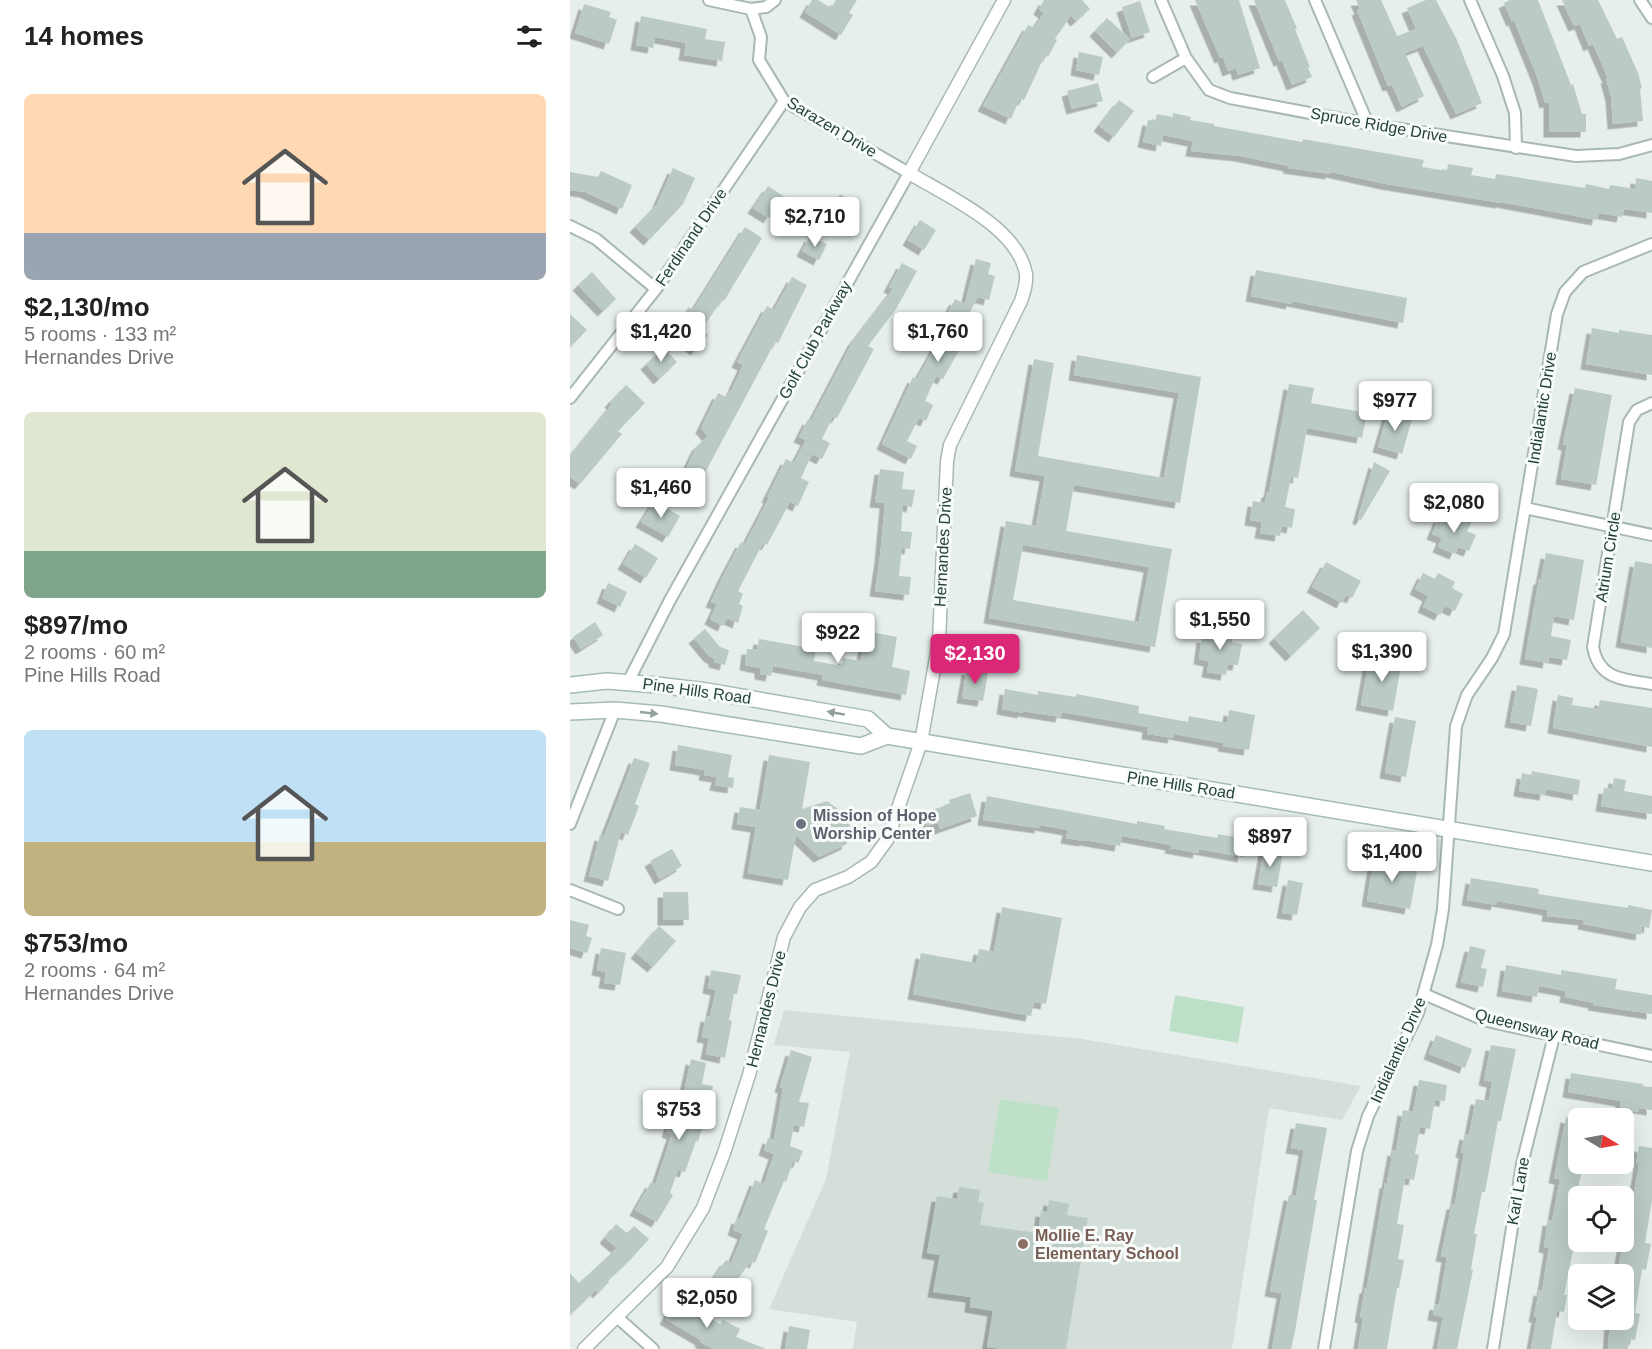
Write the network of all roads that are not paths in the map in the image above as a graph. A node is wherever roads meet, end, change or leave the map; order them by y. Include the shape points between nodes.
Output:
1 (709, 0) edge
2 (775, 0) edge
3 (1004, 0) edge
4 (1161, 0) edge
5 (1316, 0) edge
6 (1470, 0) edge
7 (1640, 0) edge
8 (751, 9) junction
9 (1652, 18) edge
10 (1186, 58) junction
11 (1153, 77) dead end
12 (784, 101) junction
13 (1368, 124) junction
14 (1652, 145) edge
15 (1516, 148) junction
16 (909, 173) junction
17 (570, 226) edge
18 (1652, 244) edge
19 (656, 289) junction
20 (570, 398) edge
21 (1652, 403) edge
22 (1525, 508) junction
23 (1613, 527) junction
24 (1652, 536) edge
25 (628, 682) junction
26 (1652, 684) edge
27 (570, 685) edge
28 (615, 710) junction
29 (570, 712) edge
30 (887, 736) junction
31 (921, 742) junction
32 (570, 824) edge
33 (1449, 829) junction
34 (1652, 863) edge
35 (570, 890) edge
36 (618, 909) dead end
37 (1424, 994) junction
38 (1554, 1036) junction
39 (1652, 1056) edge
40 (618, 1318) junction
41 (584, 1349) edge
42 (653, 1349) edge
43 (1324, 1349) edge
44 (1493, 1349) edge

1 - 8 street
2 - 8 street via 766,7
3 - 16 street, Golf Club Parkway
4 - 10 street, Spruce Ridge Drive
5 - 13 street
6 - 15 street via 1515,113
7 - 9 street
8 - 12 street, Sarazen Drive via 761,37 759,60
10 - 11 street
10 - 13 street, Spruce Ridge Drive via 1209,90 1230,98
12 - 16 street, Sarazen Drive
12 - 19 street, Ferdinand Drive
13 - 15 street, Spruce Ridge Drive
14 - 15 street, Spruce Ridge Drive via 1619,154 1576,156
16 - 25 street, Golf Club Parkway
16 - 31 street, Hernandes Drive via 988,220 1004,234 1026,275 1021,301 950,446 939,642
17 - 19 street via 596,239
18 - 22 street, Indialantic Drive via 1582,272 1565,292 1557,314
19 - 20 street, Ferdinand Drive
21 - 23 street, Atrium Circle via 1636,410 1629,422
22 - 23 street
22 - 33 street, Indialantic Drive via 1503,634 1467,695 1456,726
23 - 24 street
23 - 26 street, Atrium Circle via 1593,647 1596,660 1605,672
25 - 27 main road, Pine Hills Road
30 -> 25 main road, Pine Hills Road via 868,719 707,691
28 - 29 main road, Pine Hills Road
28 -> 30 main road, Pine Hills Road via 861,746
28 - 32 street
30 - 31 main road, Pine Hills Road
31 - 33 main road, Pine Hills Road
31 - 40 street, Hernandes Drive via 887,840 872,862 815,890 800,907 784,937 749,1075 703,1208 667,1267
33 - 34 main road, Pine Hills Road
33 - 37 street, Indialantic Drive via 1440,931
35 - 36 street
37 - 38 street, Queensway Road via 1484,1020
37 - 43 street, Indialantic Drive via 1368,1116 1357,1151
38 - 39 street, Queensway Road
38 - 44 street, Karl Lane via 1522,1164
40 - 41 street, Hernandes Drive
40 - 42 street

